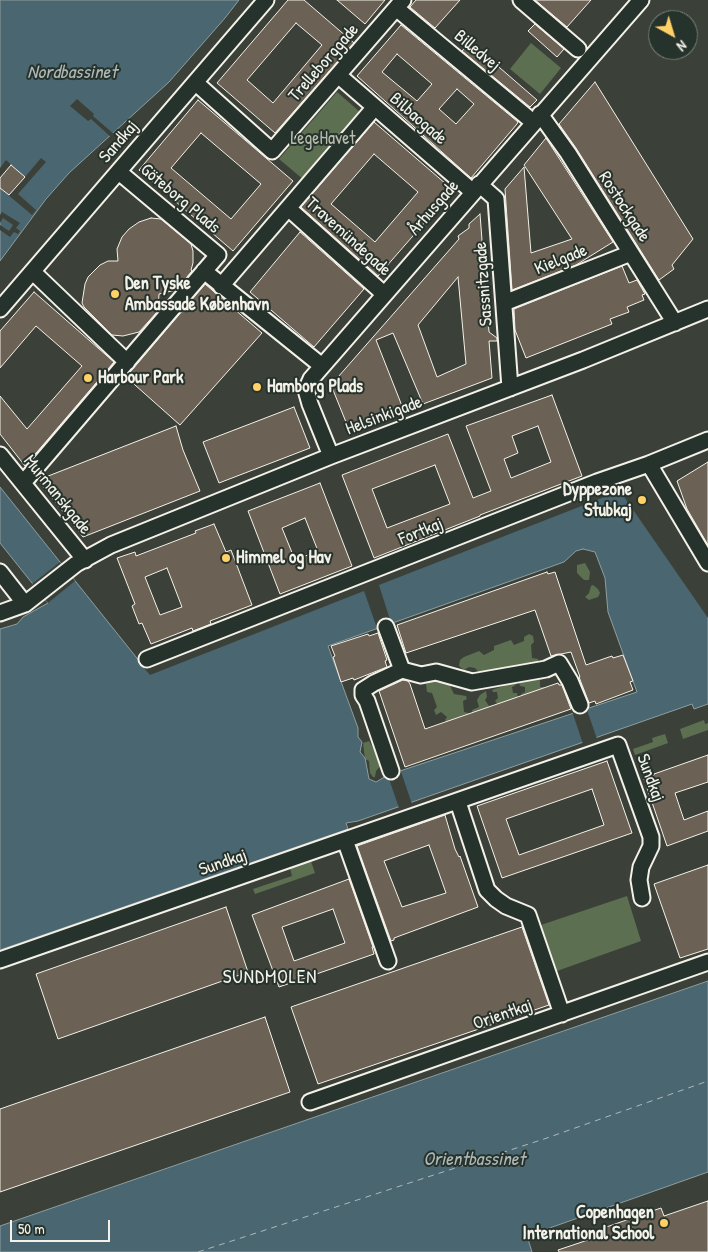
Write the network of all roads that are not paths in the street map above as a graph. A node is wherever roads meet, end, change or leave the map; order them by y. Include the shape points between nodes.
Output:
1 (266, 0) edge
2 (521, 0) edge
3 (641, 0) edge
4 (400, 4) edge
5 (578, 49) dead end
6 (338, 74) junction
7 (196, 83) junction
8 (375, 107) junction
9 (537, 118) junction
10 (119, 172) junction
11 (476, 188) junction
12 (288, 208) junction
13 (631, 252) junction
14 (204, 271) junction
15 (33, 272) junction
16 (222, 286) junction
17 (384, 294) junction
18 (504, 303) junction
19 (0, 309) edge
20 (708, 309) edge
21 (675, 323) junction
22 (127, 362) junction
23 (322, 366) junction
24 (510, 388) junction
25 (708, 440) edge
26 (0, 455) edge
27 (331, 456) junction
28 (649, 464) junction
29 (23, 484) junction
30 (80, 562) junction
31 (708, 563) edge
32 (0, 572) edge
33 (31, 600) junction
34 (0, 613) edge
35 (386, 627) dead end
36 (147, 659) dead end
37 (402, 670) junction
38 (580, 705) dead end
39 (390, 771) dead end
40 (458, 802) junction
41 (346, 840) junction
42 (642, 898) dead end
43 (0, 960) edge
44 (388, 961) dead end
45 (708, 962) edge
46 (562, 1014) junction
47 (310, 1102) dead end

1 - 7 street, Sandkaj
2 - 5 street
3 - 9 street, Århusgade
4 - 6 street, Trelleborggade
4 - 9 street, Billedvej
6 - 7 street, Trelleborggade via 272,151
6 - 8 street, Bilbaogade
7 - 10 street, Sandkaj
8 - 11 street, Bilbaogade
8 - 12 street
9 - 11 street, Århusgade
9 - 13 street, Rostockgade via 568,154
10 - 14 street, Göteborg Plads via 218,255
10 - 15 street, Sandkaj
11 - 17 street, Århusgade
11 - 18 street, Sassnitzgade via 496,199
12 - 16 street
12 - 17 street, Travemündegade
13 - 18 street, Kielgade
13 - 21 street, Rostockgade
14 - 16 street
14 - 22 street, Göteborg Plads
15 - 19 street, Sandkaj
15 - 22 street
16 - 23 street
17 - 23 street, Århusgade
18 - 24 street, Sassnitzgade
20 - 21 street, Helsinkigade
21 - 24 street, Helsinkigade
22 - 29 street, Göteborg Plads
23 - 27 street, Århusgade via 306,390
24 - 27 street, Helsinkigade
25 - 28 street, Fortkaj
26 - 29 street, Murmanskgade
27 - 30 street, Helsinkigade via 111,545
28 - 31 street
28 - 36 street, Fortkaj
29 - 30 street, Murmanskgade
30 - 33 street, Helsinkigade
32 - 33 street
33 - 34 street, Helsinkigade
35 - 37 street
37 - 38 street via 421,675 436,672 472,682 559,664
37 - 39 street via 374,682 362,695
40 - 41 street, Sundkaj
40 - 42 street, Sundkaj via 618,745 651,837 639,880
40 - 46 street via 487,890 496,900 528,915
41 - 43 street, Sundkaj
41 - 44 street
45 - 46 street, Orientkaj
46 - 47 street, Orientkaj

